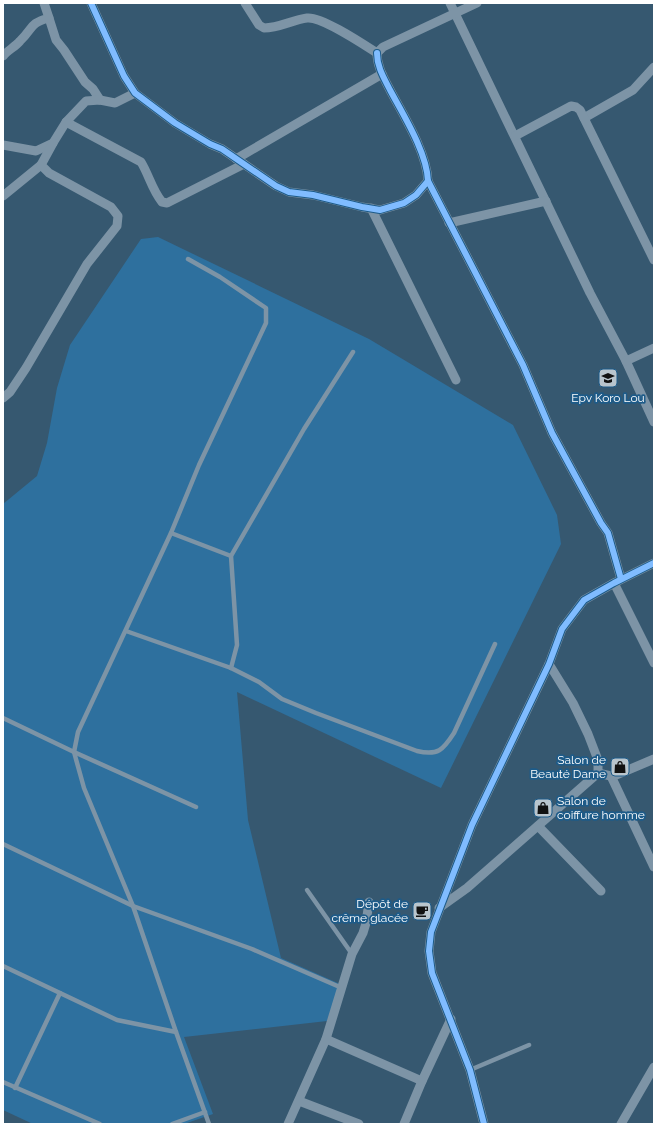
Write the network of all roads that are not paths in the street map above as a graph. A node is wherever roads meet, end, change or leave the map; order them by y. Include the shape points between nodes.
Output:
1 (44, 3) edge
2 (91, 3) edge
3 (245, 3) edge
4 (450, 3) edge
5 (478, 3) edge
6 (455, 13) junction
7 (49, 18) junction
8 (377, 52) junction
9 (3, 56) edge
10 (654, 67) edge
11 (382, 74) junction
12 (135, 93) junction
13 (100, 100) junction
14 (584, 118) junction
15 (66, 122) junction
16 (515, 136) junction
17 (53, 142) junction
18 (3, 145) edge
19 (240, 161) junction
20 (41, 165) junction
21 (428, 181) junction
22 (3, 196) edge
23 (546, 201) junction
24 (371, 208) junction
25 (449, 224) junction
26 (188, 259) dead end
27 (654, 260) edge
28 (654, 348) edge
29 (353, 352) dead end
30 (626, 362) junction
31 (456, 380) dead end
32 (3, 398) edge
33 (654, 422) edge
34 (171, 533) junction
35 (231, 556) junction
36 (654, 562) edge
37 (618, 581) junction
38 (126, 631) junction
39 (495, 644) dead end
40 (654, 663) edge
41 (549, 664) junction
42 (231, 668) junction
43 (3, 718) edge
44 (74, 752) junction
45 (654, 759) edge
46 (598, 773) junction
47 (611, 776) junction
48 (196, 807) dead end
49 (538, 826) junction
50 (3, 844) edge
51 (654, 867) edge
52 (307, 890) dead end
53 (601, 891) dead end
54 (368, 902) dead end
55 (133, 906) junction
56 (439, 908) junction
57 (352, 954) junction
58 (3, 966) edge
59 (342, 988) junction
60 (60, 993) junction
61 (451, 1019) junction
62 (176, 1032) junction
63 (326, 1039) junction
64 (529, 1045) dead end
65 (654, 1067) edge
66 (470, 1070) junction
67 (422, 1081) junction
68 (3, 1082) edge
69 (15, 1088) junction
70 (299, 1101) junction
71 (205, 1112) junction
72 (100, 1124) edge
73 (172, 1124) edge
74 (209, 1124) edge
75 (288, 1124) edge
76 (359, 1124) edge
77 (404, 1124) edge
78 (484, 1124) edge
79 (621, 1124) edge

1 - 7 street
2 - 12 street via 124,76
3 - 8 street via 259,25 264,28 309,18 344,32
4 - 6 street
5 - 6 street
6 - 8 street
6 - 16 street
7 - 9 street via 37,21 20,42
7 - 13 street via 56,40 84,82 93,89
8 - 11 street
10 - 14 street via 633,90
11 - 19 street
11 - 21 street via 422,154
12 - 13 street via 115,103
12 - 19 street via 175,123 210,144 222,148
13 - 15 street via 86,101
14 - 16 street via 580,110 570,106
14 - 27 street
15 - 17 street
15 - 19 street via 141,162 157,197 162,202 167,203
16 - 23 street
17 - 18 street via 36,151
17 - 20 street
19 - 24 street via 289,192
20 - 22 street
20 - 32 street via 49,173 111,207 118,216 117,226 87,264 26,368
21 - 24 street via 416,195 404,203 380,210
21 - 25 street
23 - 25 street
23 - 30 street
24 - 31 street
25 - 37 street via 523,366 552,433 608,533
26 - 34 lane via 266,308 266,323 199,465
28 - 30 street
29 - 35 lane via 304,429
30 - 33 street
34 - 35 lane
34 - 38 lane
35 - 42 lane via 237,645
36 - 37 street
37 - 40 street
37 - 41 street via 584,600 562,629
38 - 42 lane
38 - 44 lane via 78,732
39 - 42 lane via 454,733 440,751 428,754 282,699 259,682
41 - 46 street via 588,734 598,760
41 - 56 street via 472,825
43 - 44 lane
44 - 48 lane
44 - 55 lane via 84,788
45 - 47 street
46 - 47 street
46 - 49 street
47 - 51 street
49 - 53 street
49 - 56 street via 467,888
50 - 55 lane
52 - 57 lane
54 - 57 street via 365,928
55 - 59 lane via 252,949
55 - 62 lane
56 - 61 street via 431,932 429,951 432,973
57 - 59 street
58 - 60 lane
59 - 63 street
60 - 62 lane via 117,1020
60 - 69 lane
61 - 66 street
61 - 67 street
62 - 71 lane
63 - 67 street
63 - 70 street
64 - 66 lane
65 - 79 street
66 - 78 street
67 - 77 street
68 - 69 lane
69 - 72 lane
70 - 75 street
70 - 76 street
71 - 73 lane
71 - 74 lane

